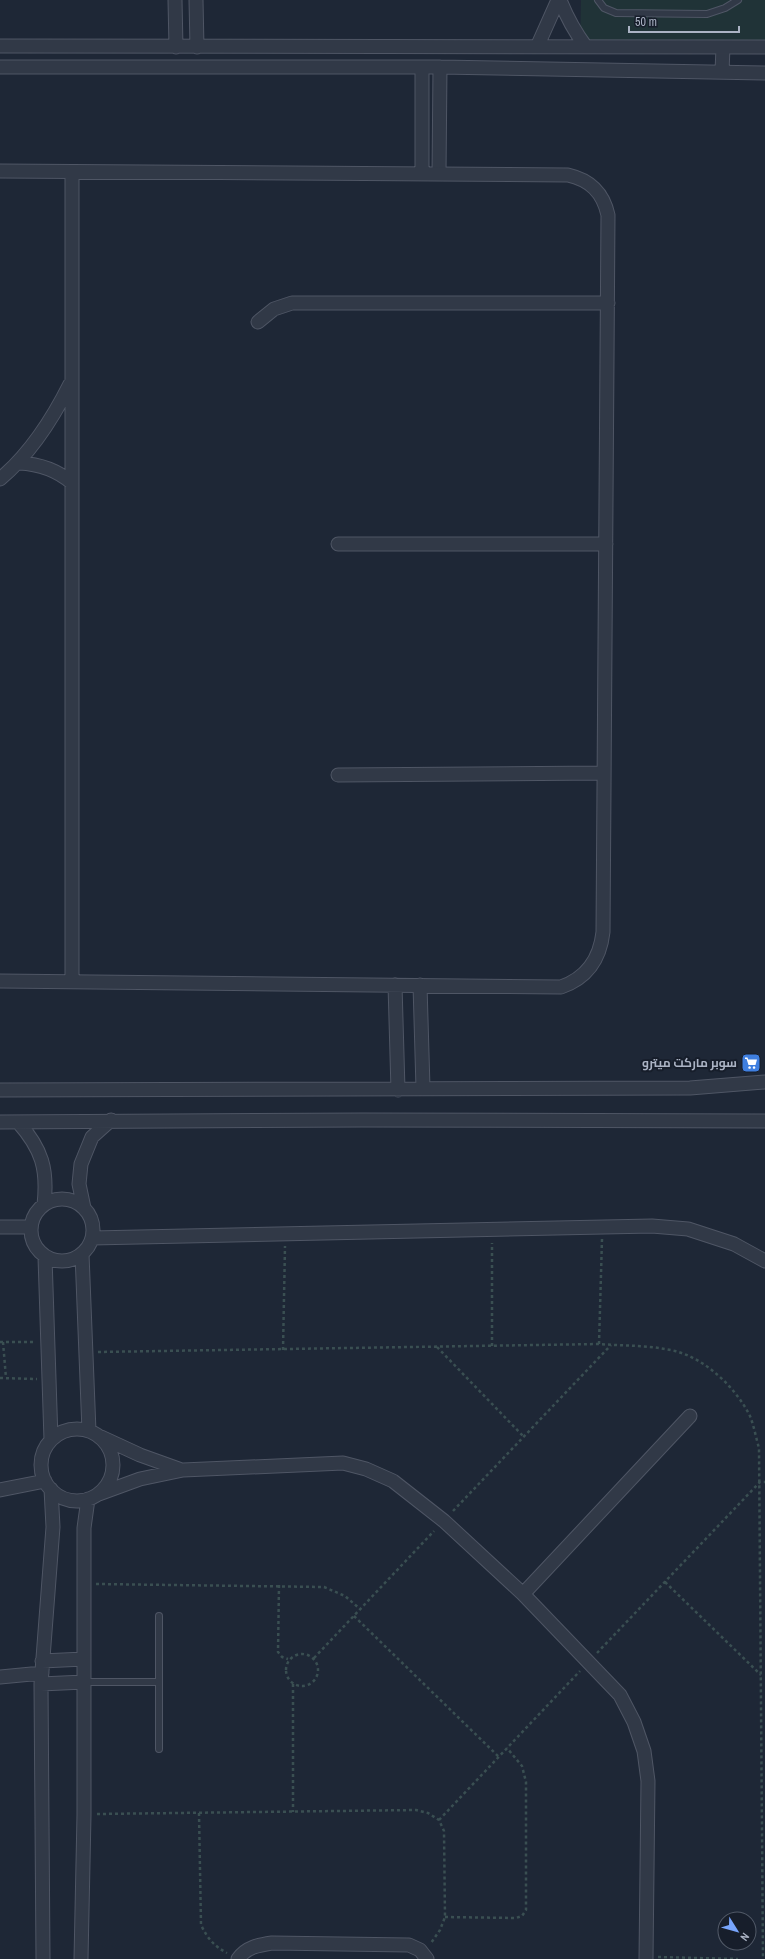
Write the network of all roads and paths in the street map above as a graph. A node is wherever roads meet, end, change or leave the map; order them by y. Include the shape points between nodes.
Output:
1 (175, 0) edge
2 (196, 0) edge
3 (559, 0) edge
4 (598, 0) edge
5 (738, 0) edge
6 (0, 46) edge
7 (586, 46) junction
8 (116, 47) junction
9 (176, 47) junction
10 (197, 47) junction
11 (277, 47) junction
12 (537, 47) junction
13 (723, 47) junction
14 (765, 47) edge
15 (118, 67) junction
16 (279, 67) junction
17 (422, 67) junction
18 (440, 67) junction
19 (0, 68) edge
20 (722, 72) junction
21 (765, 73) edge
22 (0, 171) edge
23 (72, 172) junction
24 (422, 174) junction
25 (439, 174) junction
26 (608, 303) junction
27 (258, 322) dead end
28 (72, 381) junction
29 (19, 463) junction
30 (0, 479) edge
31 (72, 483) junction
32 (338, 544) dead end
33 (606, 544) junction
34 (604, 773) junction
35 (338, 775) dead end
36 (0, 981) edge
37 (72, 982) junction
38 (395, 985) junction
39 (420, 985) junction
40 (765, 1082) edge
41 (423, 1088) junction
42 (0, 1090) edge
43 (398, 1090) junction
44 (110, 1120) junction
45 (765, 1121) edge
46 (0, 1122) edge
47 (18, 1122) junction
48 (44, 1205) junction
49 (84, 1208) junction
50 (0, 1227) edge
51 (31, 1227) junction
52 (602, 1227) junction
53 (492, 1230) junction
54 (286, 1234) junction
55 (92, 1238) junction
56 (82, 1254) junction
57 (45, 1257) junction
58 (765, 1261) edge
59 (2, 1342) edge
60 (48, 1342) junction
61 (599, 1344) junction
62 (611, 1345) junction
63 (492, 1346) junction
64 (437, 1347) junction
65 (283, 1350) junction
66 (86, 1352) junction
67 (0, 1378) edge
68 (6, 1378) junction
69 (49, 1380) junction
70 (690, 1416) dead end
71 (95, 1434) junction
72 (524, 1436) junction
73 (52, 1440) junction
74 (183, 1470) junction
75 (760, 1482) junction
76 (765, 1482) edge
77 (48, 1485) junction
78 (0, 1490) edge
79 (94, 1496) junction
80 (444, 1521) junction
81 (664, 1582) junction
82 (84, 1584) junction
83 (279, 1585) junction
84 (523, 1594) junction
85 (360, 1609) junction
86 (159, 1616) dead end
87 (354, 1616) junction
88 (84, 1658) junction
89 (314, 1658) junction
90 (288, 1659) junction
91 (589, 1662) junction
92 (42, 1673) junction
93 (762, 1675) junction
94 (0, 1677) edge
95 (84, 1682) junction
96 (158, 1682) junction
97 (293, 1684) junction
98 (507, 1748) junction
99 (159, 1749) dead end
100 (499, 1757) junction
101 (764, 1801) edge
102 (293, 1812) junction
103 (199, 1813) junction
104 (84, 1815) junction
105 (438, 1820) junction
106 (764, 1843) edge
107 (445, 1916) junction
108 (424, 1955) edge
109 (240, 1957) edge
110 (646, 1958) edge
111 (43, 1959) edge
112 (81, 1959) edge
113 (738, 1959) edge
114 (763, 1959) edge

1 - 9 street
2 - 10 street
3 - 7 street
3 - 12 street
4 - 5 lane via 604,8 616,13 708,14
6 - 8 street
7 - 12 street
7 - 13 street
8 - 9 street
8 - 15 street
9 - 10 street
10 - 11 street
11 - 12 street
11 - 16 street
13 - 14 street
13 - 20 street
15 - 16 street
15 - 19 street
16 - 17 street
17 - 18 street
17 - 24 street
18 - 20 street
18 - 25 street
20 - 21 street
22 - 23 street
23 - 24 street
23 - 28 street
24 - 25 street
25 - 26 street via 568,175 587,182 602,196 608,215
26 - 27 street via 292,303 274,309
26 - 33 street
28 - 29 street via 48,423
28 - 31 street
29 - 30 street
29 - 31 street via 53,470
31 - 37 street
32 - 33 street
33 - 34 street
34 - 35 street
34 - 39 street via 603,932 600,951 590,968 577,980 561,987
36 - 37 street
37 - 38 street
38 - 39 street
38 - 43 street
39 - 41 street
40 - 41 street via 690,1088
41 - 43 street
42 - 43 street
44 - 45 street
44 - 47 street
44 - 49 street via 92,1137 81,1164 79,1184
46 - 47 street
47 - 48 street via 32,1138 44,1166 47,1181
48 - 49 street via 54,1200 65,1199
48 - 51 street via 36,1214
49 - 55 street via 92,1222
50 - 51 street
51 - 57 street via 34,1244
52 - 53 street
52 - 58 street via 652,1226 688,1230 734,1244
52 - 61 path
53 - 54 street
53 - 63 path
54 - 55 street
54 - 65 path
55 - 56 street
56 - 57 street via 60,1262
56 - 66 street
57 - 60 street
59 - 60 path
59 - 68 path
60 - 69 street
61 - 62 path
61 - 63 path
62 - 72 path
62 - 75 path via 644,1346 677,1352 707,1366 732,1388 750,1416 760,1448
63 - 64 path
64 - 65 path
64 - 72 path
65 - 66 path
66 - 71 street
67 - 68 path
68 - 69 path
69 - 73 street
70 - 84 street
71 - 73 street via 69,1430
71 - 74 street via 140,1455
71 - 79 street via 108,1446 113,1459 108,1484
72 - 80 path
73 - 77 street via 45,1449 42,1460 42,1471
74 - 79 street via 140,1479
74 - 80 street via 343,1463 366,1469 393,1481
75 - 76 path
75 - 81 path
75 - 93 path
77 - 78 street
77 - 79 street via 59,1496 68,1500 78,1501
77 - 92 street via 53,1527
79 - 82 street via 84,1528
80 - 84 street
80 - 85 path
81 - 91 path
81 - 93 path
82 - 83 path
82 - 88 street
83 - 85 path via 331,1588
83 - 90 path via 278,1652
84 - 91 street
85 - 87 path
86 - 96 lane
87 - 89 path
87 - 100 path
88 - 92 street
88 - 95 street
89 - 90 path via 306,1653 296,1654
89 - 97 path via 318,1665 315,1680 308,1685
90 - 97 path via 285,1668 287,1677
91 - 98 path
91 - 110 street via 620,1696 634,1722 644,1751 648,1781
92 - 94 street
92 - 95 street
92 - 111 street
93 - 101 path
95 - 96 lane
95 - 104 street
96 - 99 lane
97 - 102 path
98 - 100 path
98 - 107 path via 522,1766 526,1782 526,1910 522,1916 516,1918
100 - 105 path
101 - 106 path
102 - 103 path
102 - 105 path via 416,1810 428,1812
103 - 104 path
103 - 109 path via 201,1925 216,1947
104 - 112 street
105 - 107 path via 444,1831
106 - 114 path
107 - 108 path via 440,1930
108 - 109 street via 409,1945 272,1943 255,1946
110 - 113 path

